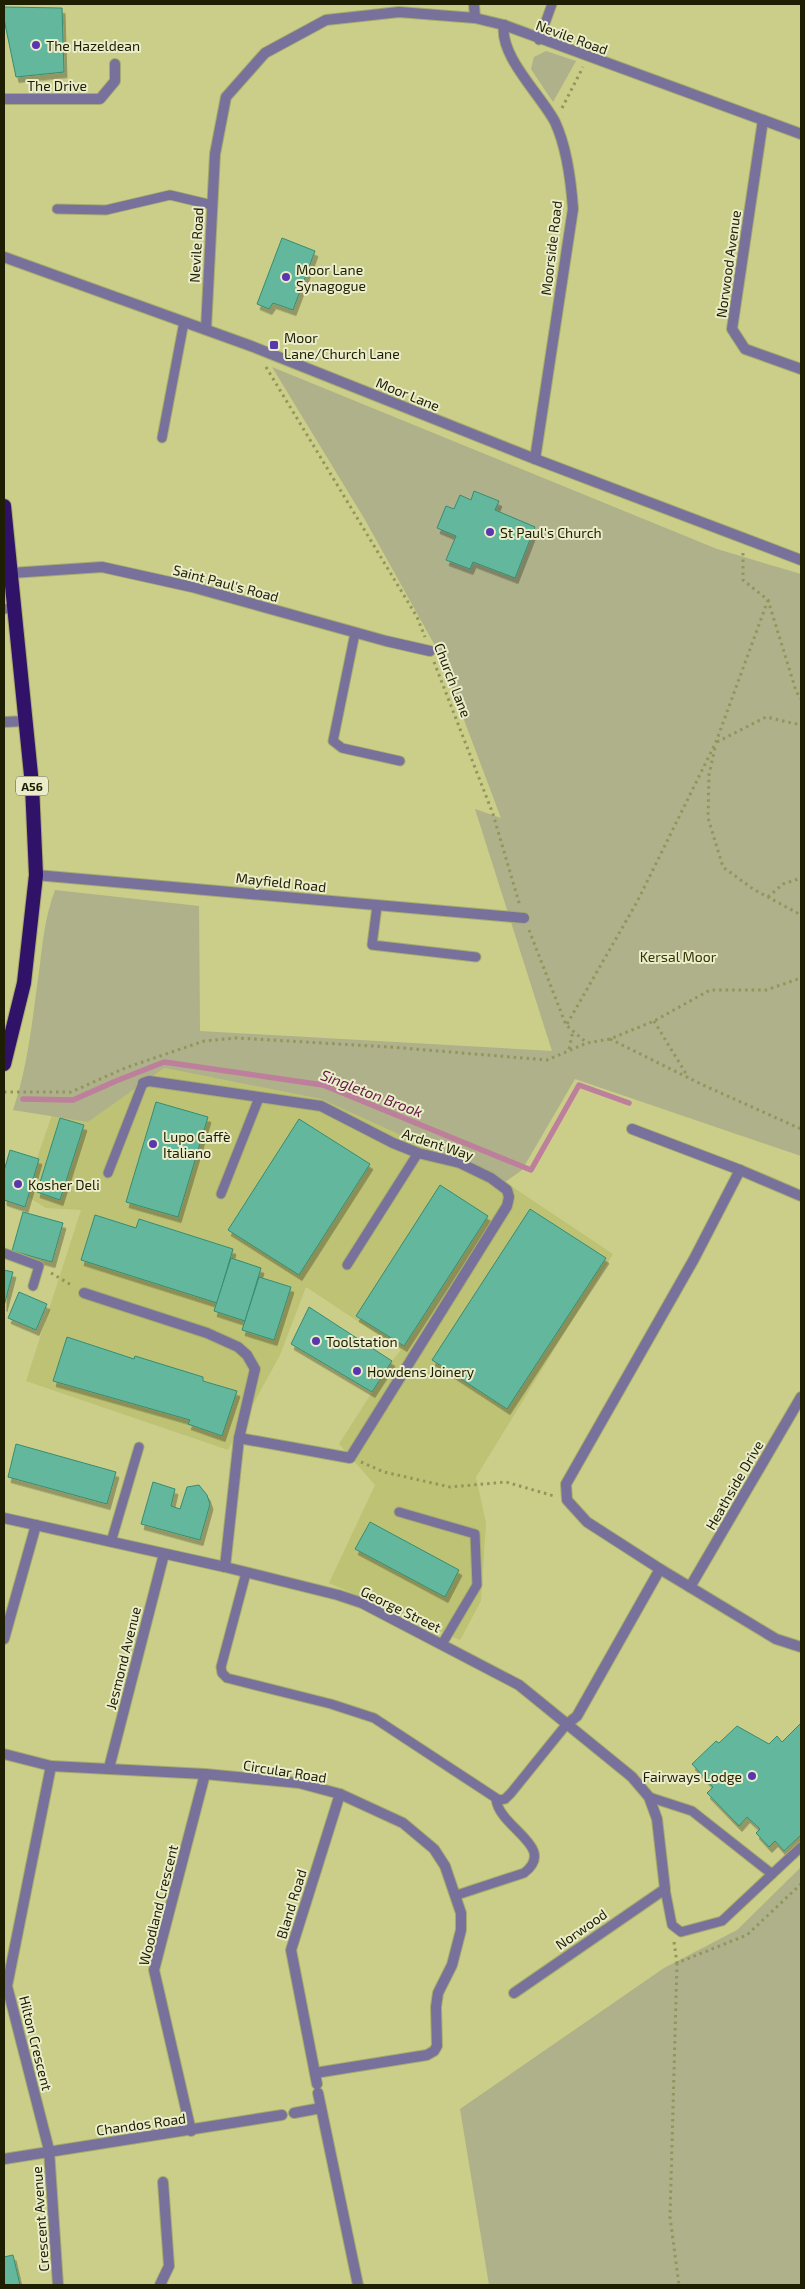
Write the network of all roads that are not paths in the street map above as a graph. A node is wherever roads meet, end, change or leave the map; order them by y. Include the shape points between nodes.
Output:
1 (474, 4) edge
2 (552, 4) edge
3 (475, 18) junction
4 (504, 25) junction
5 (539, 40) junction
6 (115, 64) dead end
7 (4, 99) edge
8 (763, 120) junction
9 (801, 134) edge
10 (212, 205) junction
11 (57, 209) dead end
12 (4, 257) edge
13 (184, 322) junction
14 (206, 329) junction
15 (801, 368) edge
16 (162, 438) dead end
17 (536, 459) junction
18 (4, 506) edge
19 (801, 560) edge
20 (11, 574) junction
21 (9, 608) edge
22 (355, 632) junction
23 (430, 651) road end
24 (26, 721) junction
25 (4, 722) edge
26 (400, 761) dead end
27 (36, 876) junction
28 (377, 906) junction
29 (524, 918) road end
30 (476, 957) dead end
31 (4, 1064) edge
32 (144, 1083) joint
33 (259, 1098) junction
34 (632, 1129) dead end
35 (418, 1153) junction
36 (740, 1170) junction
37 (108, 1172) dead end
38 (221, 1194) dead end
39 (801, 1196) edge
40 (4, 1253) edge
41 (347, 1265) dead end
42 (33, 1286) dead end
43 (84, 1293) road end
44 (801, 1397) edge
45 (239, 1438) junction
46 (139, 1447) dead end
47 (399, 1512) dead end
48 (4, 1518) edge
49 (36, 1526) junction
50 (111, 1542) junction
51 (164, 1554) junction
52 (225, 1567) junction
53 (660, 1569) junction
54 (246, 1572) junction
55 (690, 1587) junction
56 (4, 1639) edge
57 (442, 1644) junction
58 (801, 1646) edge
59 (566, 1726) junction
60 (4, 1754) edge
61 (51, 1766) junction
62 (109, 1768) junction
63 (204, 1774) junction
64 (340, 1794) junction
65 (650, 1797) junction
66 (496, 1799) junction
67 (801, 1848) edge
68 (772, 1874) junction
69 (665, 1889) junction
70 (457, 1895) junction
71 (5, 1986) edge
72 (514, 1993) dead end
73 (315, 2073) junction
74 (321, 2108) junction
75 (294, 2113) dead end
76 (282, 2115) dead end
77 (191, 2131) junction
78 (49, 2150) junction
79 (4, 2159) edge
80 (163, 2182) dead end
81 (58, 2285) edge
82 (160, 2285) edge
83 (358, 2285) edge

1 - 3 street
2 - 5 lane
3 - 4 street, Nevile Road
3 - 10 street, Nevile Road via 399,12 326,20 265,53 226,96 214,154
4 - 5 street, Nevile Road
4 - 17 street, Moorside Road via 502,35 508,51 555,123 568,165 573,209
5 - 8 street, Nevile Road
6 - 7 street, The Drive via 114,81 100,99
8 - 9 street, Nevile Road
8 - 15 street, Norwood Avenue via 732,329 745,350
10 - 11 lane via 170,196 106,210
10 - 14 street, Nevile Road
12 - 13 street, Moor Lane
13 - 14 street, Moor Lane
13 - 16 lane
14 - 17 street, Moor Lane
17 - 19 street, Moor Lane
18 - 20 highway, A56
20 - 21 highway, A56
20 - 22 street, Saint Paul's Road via 102,567 192,587
21 - 24 highway, A56
22 - 23 street, Saint Paul's Road
22 - 26 lane via 333,741 342,748
24 - 25 street
24 - 27 highway, A56
27 - 28 street, Mayfield Road via 219,889
27 - 31 highway, A56 via 24,983
28 - 29 street, Mayfield Road
28 - 30 lane via 372,945
32 - 33 street, Ardent Way via 149,1081
32 - 37 lane
33 - 35 street, Ardent Way via 321,1106
33 - 38 lane
34 - 36 street
35 - 41 lane
35 - 45 street, Ardent Way via 460,1163 496,1180 506,1190 508,1206 350,1458
36 - 39 street
36 - 53 street via 694,1259 566,1484 566,1500 587,1522
40 - 42 lane via 39,1266
43 - 45 street via 207,1333 247,1354 255,1369
44 - 55 street, Heathside Drive
45 - 52 street
46 - 50 lane
47 - 57 lane via 475,1534 478,1585
48 - 49 street, George Street
49 - 50 street, George Street
49 - 56 street
50 - 51 street, George Street
51 - 52 street, George Street
51 - 62 street, Jesmond Avenue
52 - 54 street, George Street
53 - 55 street
53 - 59 street via 577,1716
54 - 57 street, George Street via 338,1595 385,1614
54 - 66 lane via 221,1666 227,1678 374,1718
55 - 58 street via 776,1639
57 - 59 street, George Street via 519,1685
59 - 65 street, George Street via 632,1777
59 - 66 lane via 511,1793 505,1799
60 - 61 street, Circular Road
61 - 62 street, Circular Road
61 - 71 street, Hilton Crescent
62 - 63 street, Circular Road
63 - 64 street, Circular Road via 299,1784
63 - 77 street, Woodland Crescent via 154,1970
64 - 70 street, Circular Road via 375,1809 418,1835 434,1849
64 - 73 street, Bland Road via 292,1950
65 - 68 lane via 692,1811
65 - 69 street, George Street via 657,1819
66 - 70 lane via 503,1817 531,1844 535,1853 533,1862 524,1873
67 - 68 lane
68 - 69 lane via 722,1921 681,1932 672,1925
69 - 72 street, Norwood
70 - 73 street, Circular Road via 461,1930 452,1965 438,1993 438,2041 434,2051 427,2055
71 - 78 street, Hilton Crescent
73 - 74 street, Bland Road
74 - 75 street
74 - 83 street, Bland Road
76 - 77 street, Chandos Road
77 - 78 street, Chandos Road
78 - 79 street, Chandos Road
78 - 81 street, Crescent Avenue
80 - 82 street via 169,2266

